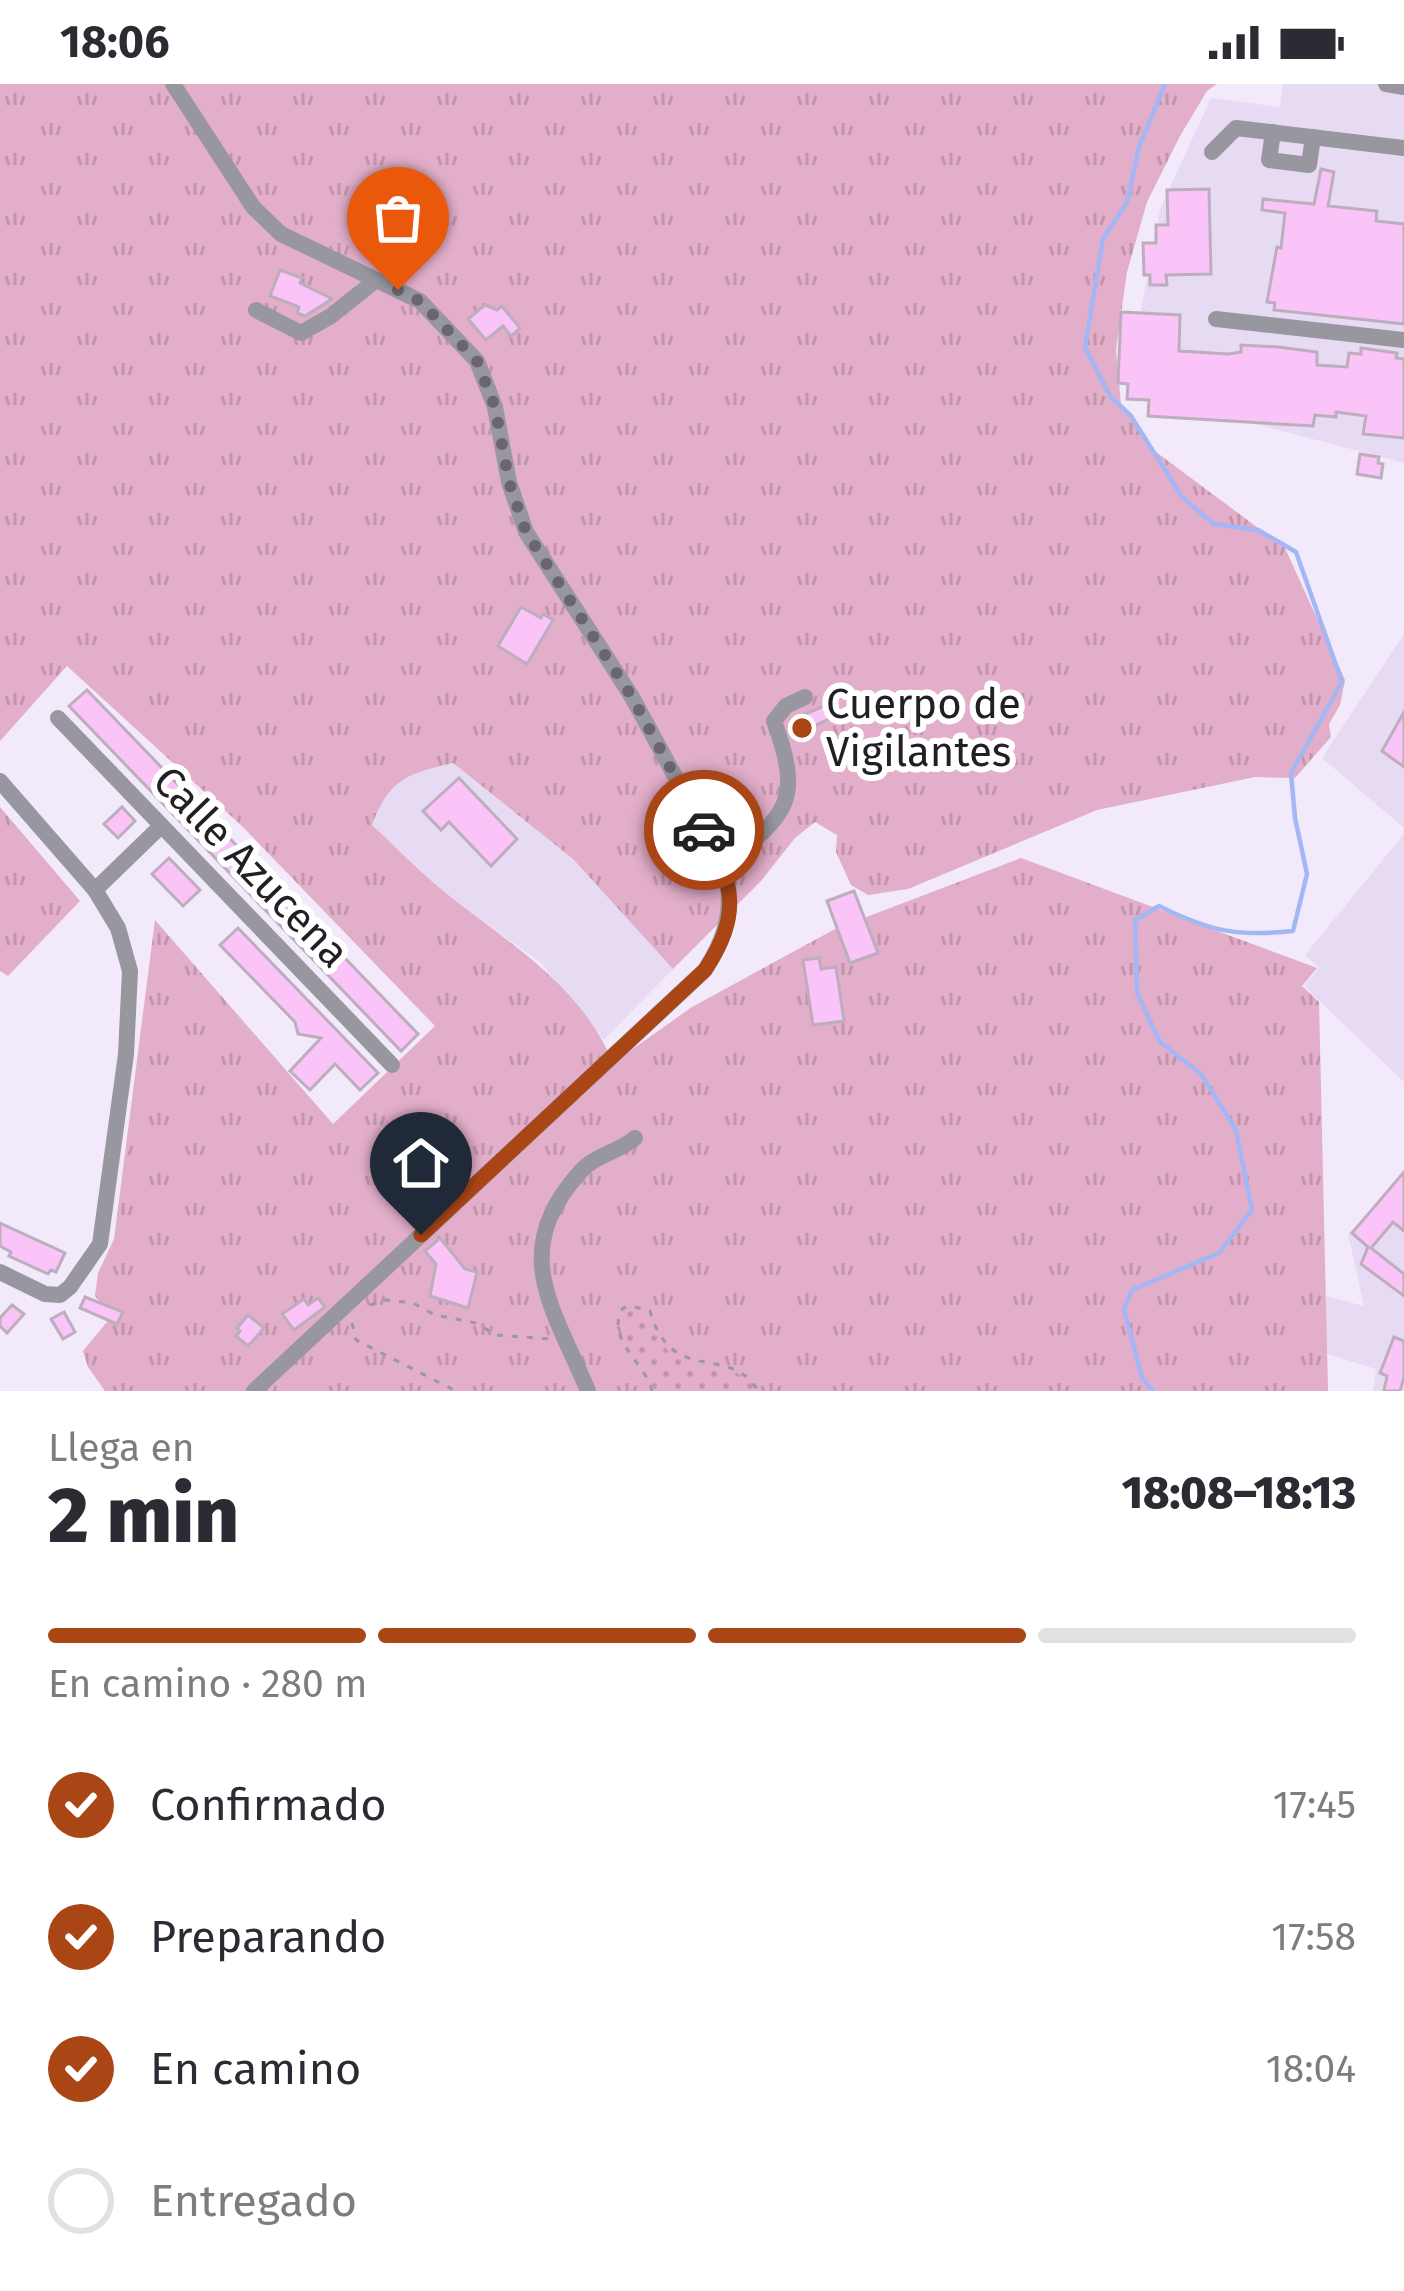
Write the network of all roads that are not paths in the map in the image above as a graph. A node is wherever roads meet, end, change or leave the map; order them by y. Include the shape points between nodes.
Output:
1 (173, 84) edge
2 (1386, 84) edge
3 (1404, 87) edge
4 (1273, 132) junction
5 (1313, 137) junction
6 (1404, 148) edge
7 (1212, 152) dead end
8 (376, 280) junction
9 (256, 310) dead end
10 (1216, 319) dead end
11 (1404, 340) edge
12 (805, 697) dead end
13 (61, 729) dead end
14 (0, 781) edge
15 (161, 826) junction
16 (723, 865) junction
17 (95, 890) junction
18 (392, 1066) dead end
19 (635, 1138) dead end
20 (0, 1271) edge
21 (254, 1391) edge
22 (588, 1391) edge

1 - 8 street via 253,207 281,234
2 - 3 street
4 - 5 street
4 - 5 street via 1269,160 1309,165
4 - 7 street via 1236,128
5 - 6 street
8 - 9 street via 302,333
8 - 16 street via 420,301 477,361 526,532 632,697
10 - 11 street
12 - 16 street via 774,721 787,756 785,805 770,828
13 - 15 street, Calle Azucena
14 - 17 street
15 - 17 street
15 - 18 street, Calle Azucena
16 - 21 street via 729,928 705,970
17 - 20 street via 118,928 130,971 100,1244 60,1295
19 - 22 street via 583,1168 538,1257 546,1298

